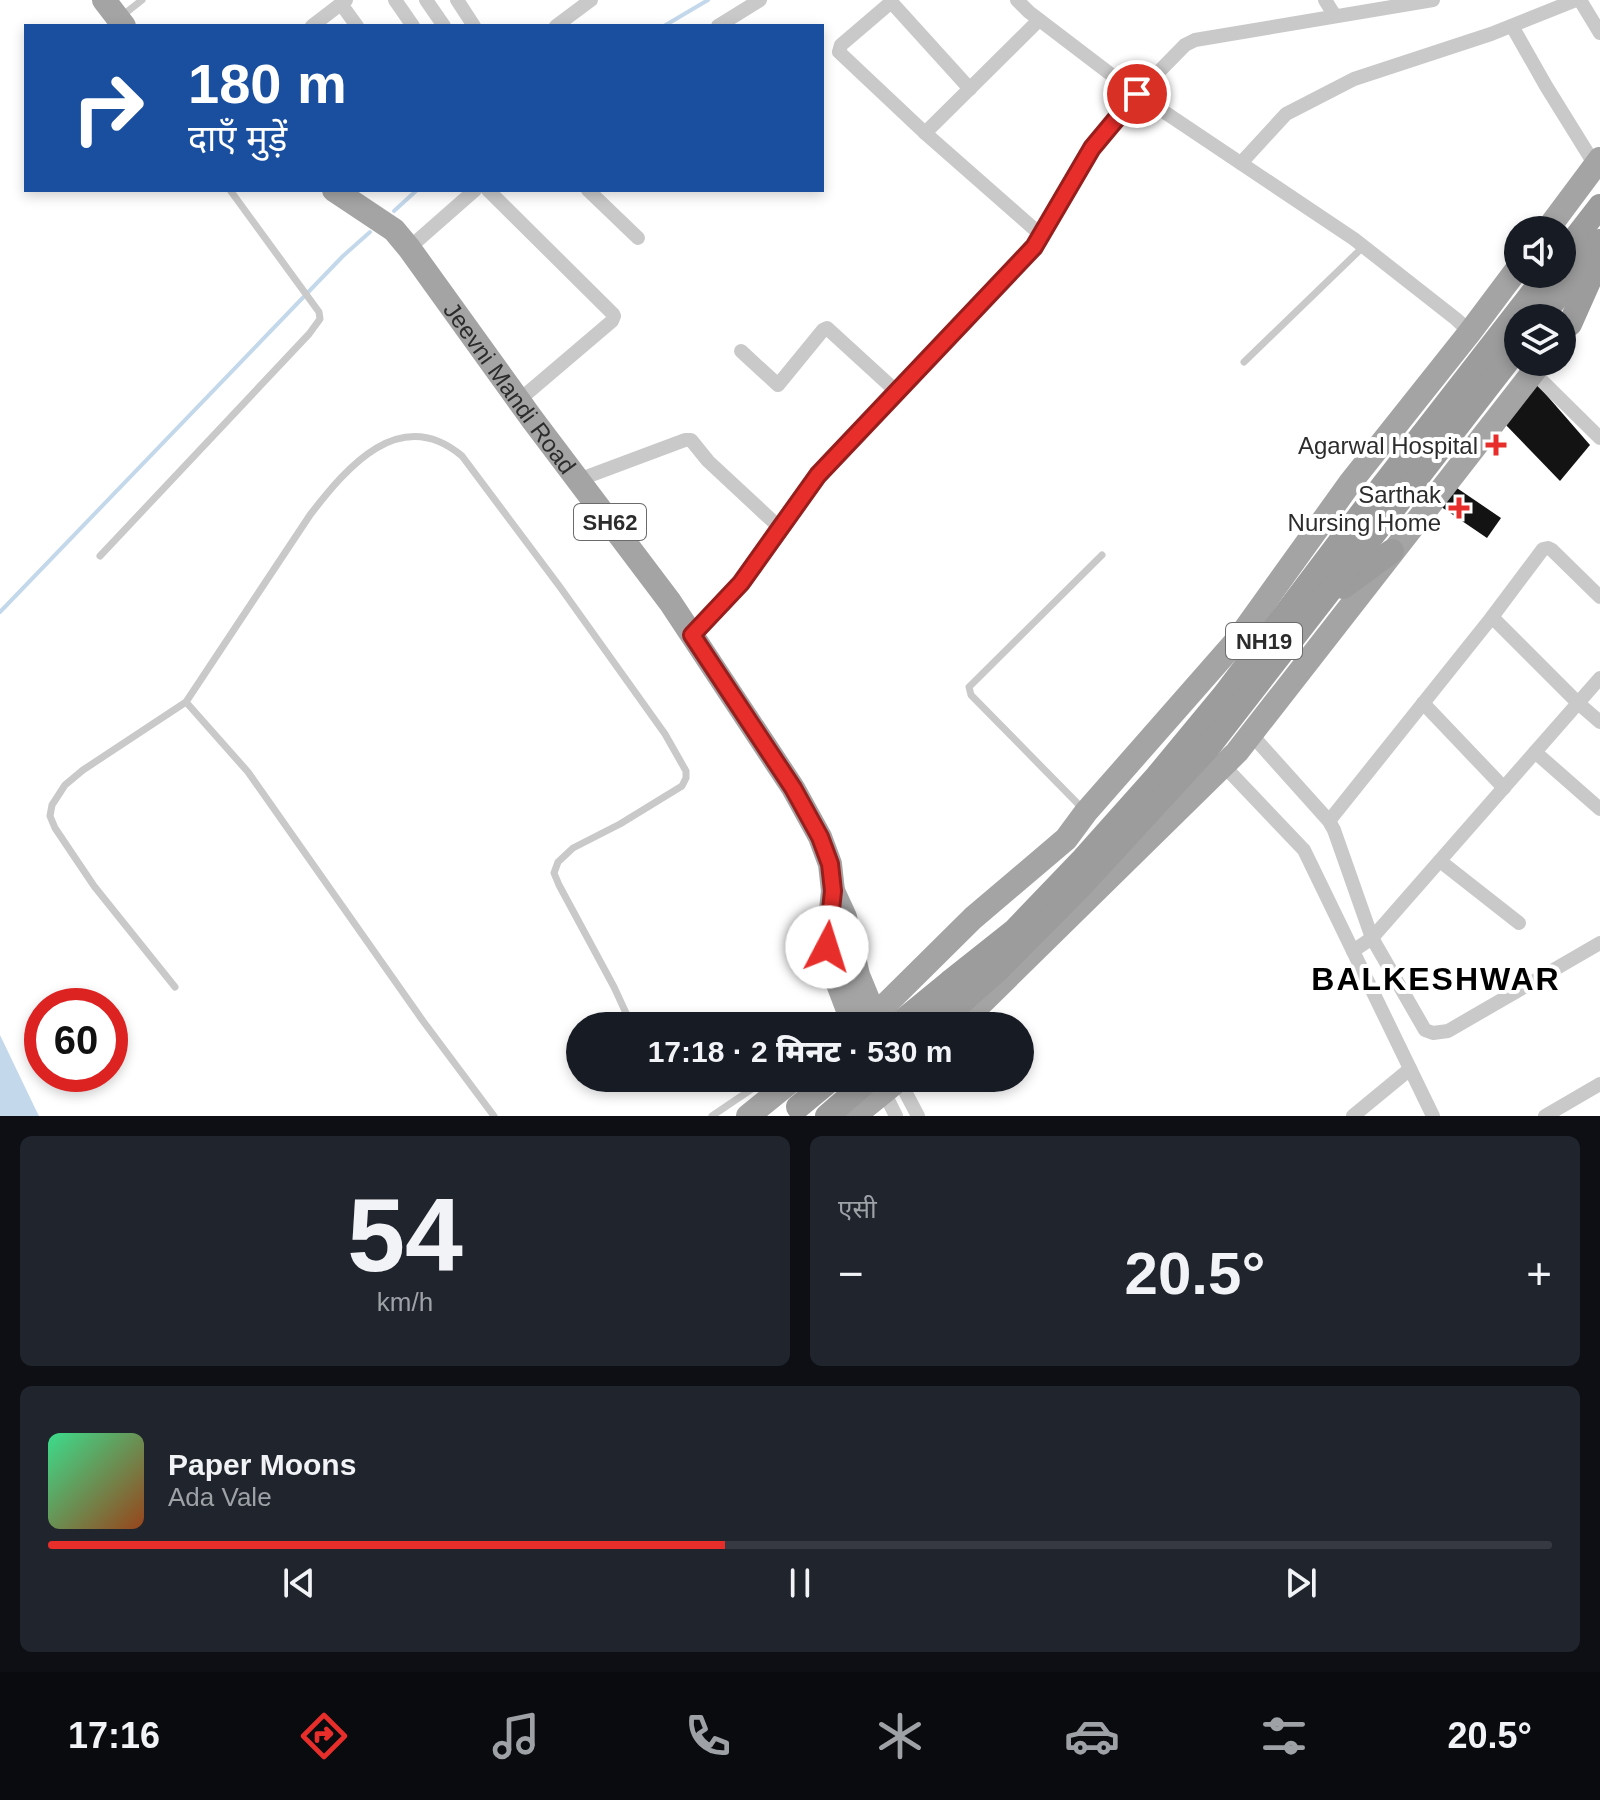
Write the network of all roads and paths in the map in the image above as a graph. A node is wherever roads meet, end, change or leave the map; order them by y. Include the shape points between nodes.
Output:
1 (142, 0) edge
2 (395, 0) edge
3 (426, 0) edge
4 (457, 0) edge
5 (591, 0) edge
6 (760, 0) edge
7 (1017, 0) edge
8 (1325, 0) edge
9 (1433, 0) edge
10 (1578, 0) edge
11 (340, 2) edge
12 (115, 15) edge
13 (1335, 16) junction
14 (1039, 20) junction
15 (314, 24) edge
16 (356, 24) edge
17 (412, 24) edge
18 (443, 24) edge
19 (473, 24) edge
20 (559, 24) edge
21 (721, 24) edge
22 (1512, 26) junction
23 (1600, 33) edge
24 (970, 89) junction
25 (1137, 94) junction
26 (925, 133) junction
27 (1598, 162) edge
28 (1241, 163) junction
29 (231, 192) edge
30 (337, 192) edge
31 (473, 192) edge
32 (490, 192) edge
33 (590, 192) edge
34 (1600, 206) edge
35 (1558, 216) edge
36 (1041, 235) junction
37 (1576, 237) edge
38 (638, 238) dead end
39 (1600, 241) edge
40 (1363, 247) junction
41 (409, 248) junction
42 (1600, 257) edge
43 (1600, 285) edge
44 (1504, 287) edge
45 (1536, 288) edge
46 (1552, 304) edge
47 (1576, 308) edge
48 (1576, 316) edge
49 (1470, 332) junction
50 (741, 351) dead end
51 (1244, 362) dead end
52 (1504, 366) edge
53 (1530, 376) edge
54 (1545, 376) edge
55 (897, 392) junction
56 (518, 401) junction
57 (1600, 438) edge
58 (578, 480) junction
59 (780, 528) junction
60 (1392, 551) junction
61 (1102, 555) dead end
62 (100, 556) dead end
63 (1600, 597) edge
64 (1316, 607) junction
65 (1492, 617) junction
66 (692, 635) junction
67 (1600, 678) edge
68 (186, 702) junction
69 (1423, 703) junction
70 (1578, 703) junction
71 (1600, 722) edge
72 (1251, 734) junction
73 (1535, 752) junction
74 (1224, 766) junction
75 (1504, 788) junction
76 (1600, 809) edge
77 (1086, 812) junction
78 (1329, 821) junction
79 (1440, 861) junction
80 (1519, 923) dead end
81 (1372, 938) junction
82 (1600, 943) edge
83 (1353, 951) junction
84 (913, 977) junction
85 (175, 987) dead end
86 (958, 990) junction
87 (626, 1012) edge
88 (864, 1012) edge
89 (878, 1012) edge
90 (898, 1012) edge
91 (939, 1012) edge
92 (943, 1012) edge
93 (972, 1012) edge
94 (1410, 1069) junction
95 (1600, 1084) edge
96 (747, 1092) edge
97 (780, 1092) edge
98 (809, 1092) edge
99 (816, 1092) edge
100 (870, 1092) edge
101 (878, 1092) edge
102 (891, 1092) edge
103 (898, 1092) edge
104 (792, 1112) edge
105 (494, 1116) edge
106 (712, 1116) edge
107 (748, 1116) edge
108 (828, 1116) edge
109 (854, 1116) edge
110 (896, 1116) edge
111 (918, 1116) edge
112 (1353, 1116) edge
113 (1433, 1116) edge
114 (1545, 1116) edge

1 - 12 lane
2 - 17 street
3 - 18 street
4 - 19 street
5 - 20 street
6 - 21 street
7 - 14 street
8 - 13 street
9 - 13 street
10 - 22 street
10 - 23 street
11 - 15 street
11 - 16 street
13 - 25 street via 1189,42
14 - 24 street
14 - 25 street
22 - 27 street
22 - 28 street via 1329,92 1286,114
24 - 26 street
24 - 26 street via 893,4 841,45 839,52
25 - 28 street
25 - 36 street via 1092,148
26 - 36 street
27 - 35 main road
28 - 40 street
29 - 62 lane via 320,319
30 - 41 main road, Jeevni Mandi Road / SH62 via 394,230
31 - 41 street
32 - 56 street via 614,316
33 - 38 street
34 - 37 highway
36 - 55 street
39 - 46 highway
40 - 49 street
40 - 51 lane
41 - 56 main road, Jeevni Mandi Road / SH62
42 - 47 highway
43 - 48 main road
44 - 49 main road
45 - 86 highway, NH19 via 1224,695 1083,859
49 - 77 main road via 1350,483 1238,639
50 - 55 street via 778,385 827,328
52 - 64 highway, NH19
53 - 60 main road
54 - 57 street
55 - 59 street via 818,475
56 - 58 main road, Jeevni Mandi Road / SH62
58 - 59 street via 691,440
58 - 66 main road, Jeevni Mandi Road / SH62
59 - 66 street via 741,583
60 - 64 highway
60 - 72 main road
61 - 77 lane via 969,687 971,695
63 - 65 street via 1548,548
64 - 86 highway, NH19 via 1208,748 1082,885 998,970
65 - 69 street
65 - 70 street
66 - 88 main road, Jeevni Mandi Road / SH62 via 820,837 845,917
67 - 70 street
68 - 85 lane via 65,785 50,816 94,886
68 - 87 lane via 310,515 353,466 397,438 417,435 454,449 560,587 686,771 682,786 573,848 554,873
68 - 105 lane via 248,772
69 - 75 street
69 - 78 street
70 - 71 street
70 - 73 street
72 - 74 main road
72 - 78 street
73 - 75 street
73 - 76 street
74 - 83 street via 1304,850
74 - 93 main road
75 - 79 street
77 - 84 main road via 1066,839
78 - 81 street
79 - 80 street
79 - 81 street
81 - 82 street via 1422,1027 1433,1033 1448,1031
81 - 83 street
83 - 94 street
84 - 89 main road
84 - 91 main road
86 - 90 highway, NH19, bridge
86 - 92 highway, NH19, bridge
94 - 112 street
94 - 113 street
95 - 114 street
96 - 106 lane
97 - 107 main road
98 - 108 main road
99 - 104 highway, bridge
100 - 108 highway, bridge
101 - 109 main road
102 - 110 street
103 - 111 street

